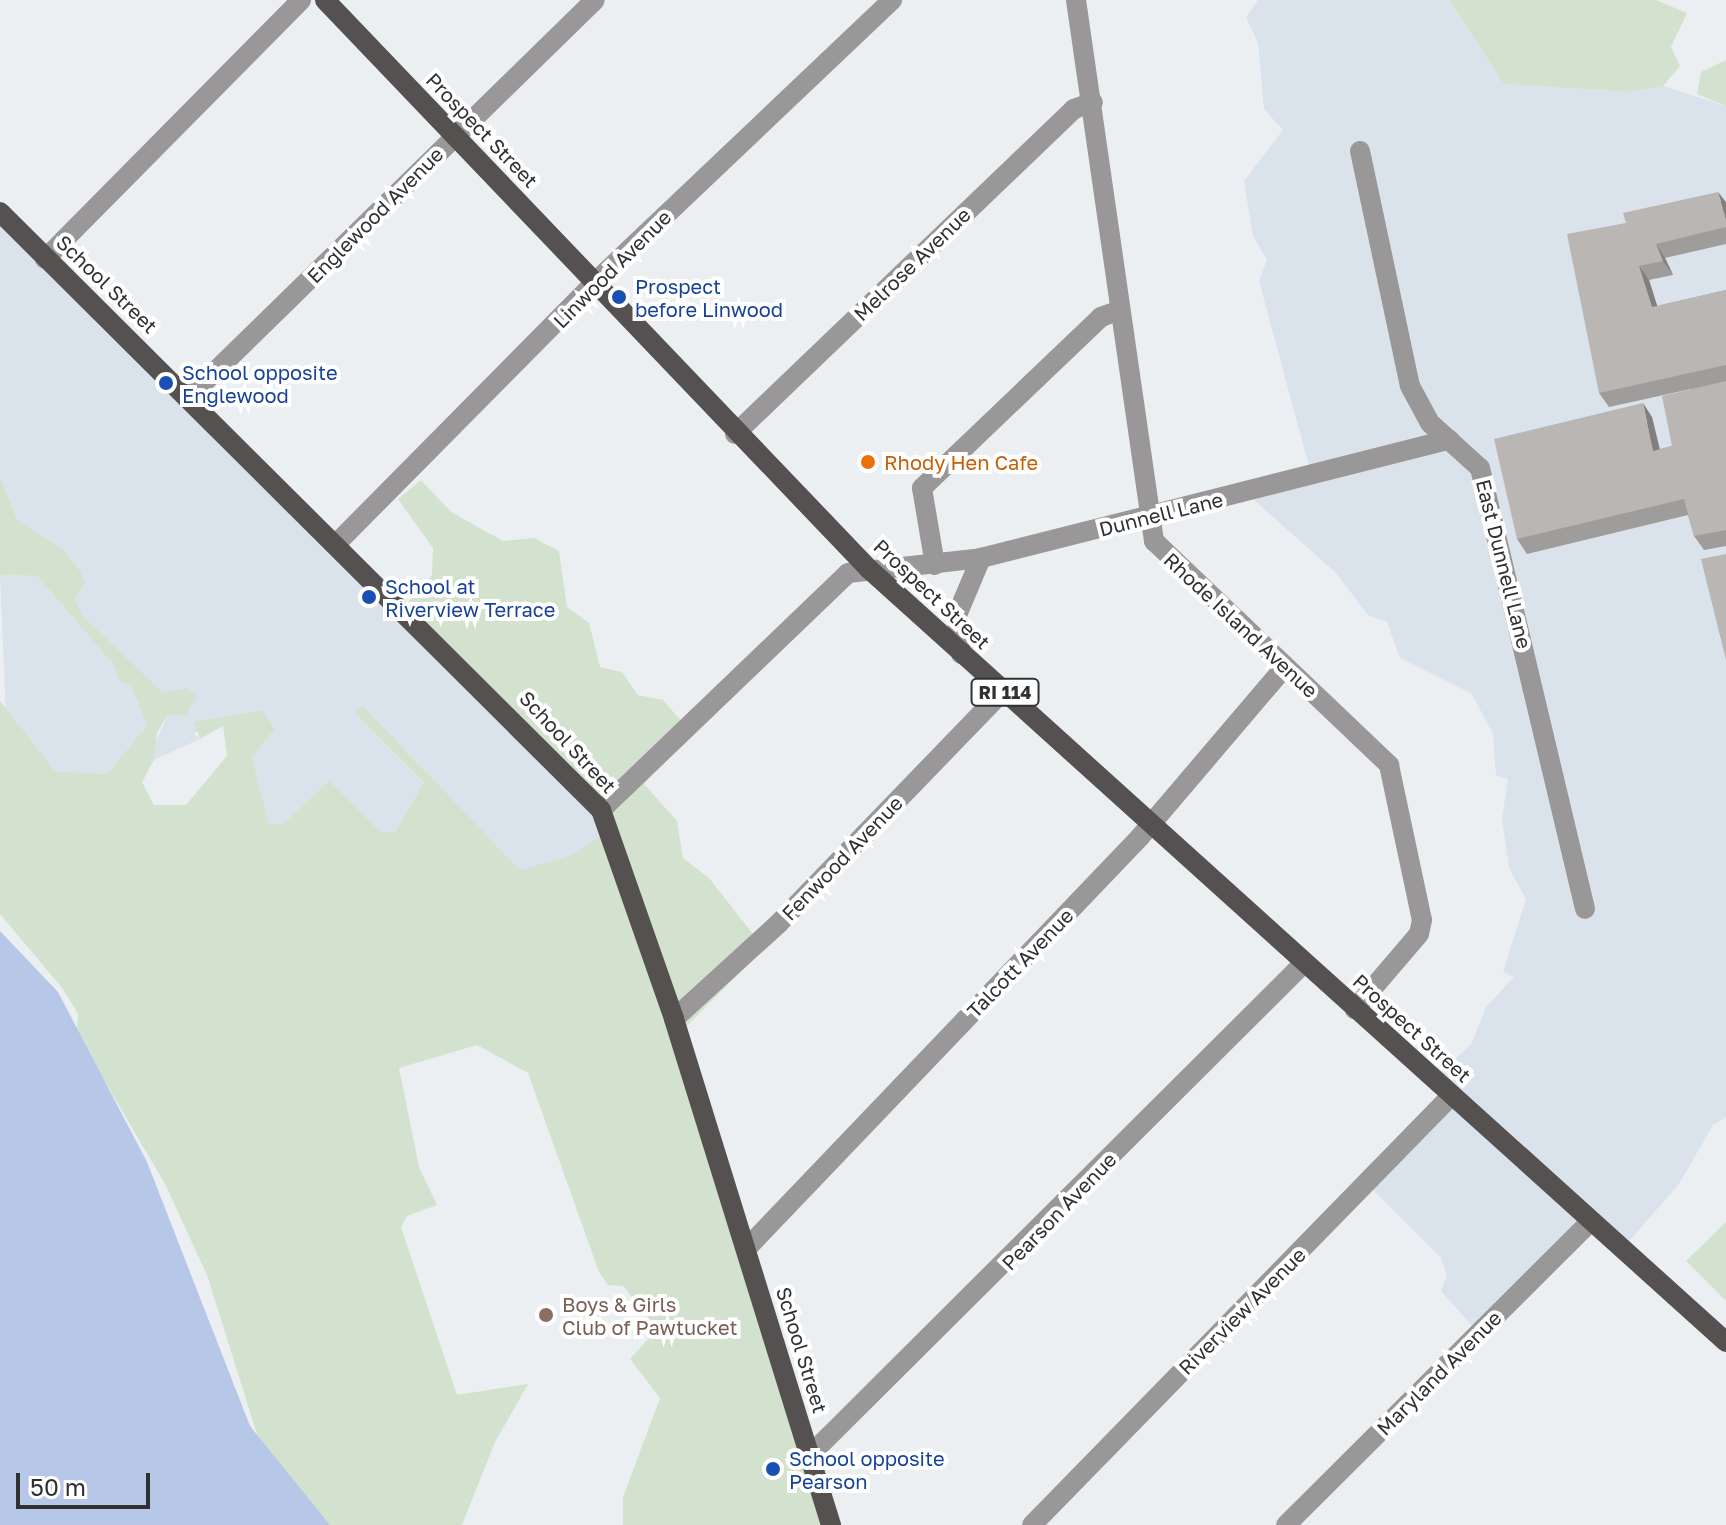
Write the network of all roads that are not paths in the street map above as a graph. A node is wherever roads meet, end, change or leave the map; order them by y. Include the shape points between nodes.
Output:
1 (301, 0) edge
2 (325, 0) edge
3 (595, 0) edge
4 (892, 0) edge
5 (1076, 0) edge
6 (1093, 102) junction
7 (454, 134) junction
8 (1360, 151) dead end
9 (0, 212) edge
10 (45, 259) junction
11 (594, 283) junction
12 (1120, 310) junction
13 (190, 396) junction
14 (735, 434) junction
15 (1449, 440) junction
16 (1146, 518) junction
17 (337, 543) junction
18 (981, 558) junction
19 (935, 565) junction
20 (869, 569) junction
21 (961, 654) junction
22 (1284, 668) junction
23 (1004, 690) junction
24 (601, 810) junction
25 (1150, 822) junction
26 (1585, 909) dead end
27 (1304, 963) junction
28 (1355, 1009) junction
29 (674, 1019) junction
30 (1451, 1096) junction
31 (1591, 1221) junction
32 (746, 1249) junction
33 (1726, 1342) edge
34 (810, 1455) junction
35 (831, 1525) edge
36 (1032, 1525) edge
37 (1286, 1525) edge

1 - 10 street
2 - 7 main road, Prospect Street / RI 114
3 - 7 street, Englewood Avenue
4 - 11 street, Linwood Avenue
5 - 6 street, Rhode Island Avenue
6 - 12 street, Rhode Island Avenue
6 - 14 street, Melrose Avenue via 1074,109
7 - 11 main road, Prospect Street / RI 114
7 - 13 street, Englewood Avenue
8 - 15 street, East Dunnell Lane via 1410,386 1430,423
9 - 10 main road, School Street
10 - 13 main road, School Street
11 - 14 main road, Prospect Street / RI 114
11 - 17 street, Linwood Avenue
12 - 16 street, Rhode Island Avenue
12 - 19 street via 1101,317 927,481 921,496
13 - 17 main road, School Street
14 - 20 main road, Prospect Street / RI 114
15 - 16 street, Dunnell Lane
15 - 26 street, East Dunnell Lane via 1480,468
16 - 18 street, Dunnell Lane
16 - 22 street, Rhode Island Avenue via 1164,554
17 - 24 main road, School Street
18 - 19 street, Dunnell Lane
18 - 21 street via 957,615
19 - 20 street, Dunnell Lane
20 - 21 main road, Prospect Street / RI 114
20 - 24 street via 848,573
21 - 23 main road, Prospect Street / RI 114
22 - 25 street, Talcott Avenue
22 - 28 street, Rhode Island Avenue via 1383,754 1421,906 1419,934
23 - 25 main road, Prospect Street / RI 114
23 - 29 street, Fenwood Avenue via 779,923
24 - 29 main road, School Street
25 - 27 main road, Prospect Street / RI 114
25 - 32 street, Talcott Avenue
27 - 28 main road, Prospect Street / RI 114
27 - 34 street, Pearson Avenue
28 - 30 main road, Prospect Street / RI 114
29 - 32 main road, School Street
30 - 31 main road, Prospect Street / RI 114
30 - 36 street, Riverview Avenue
31 - 33 main road, Prospect Street / RI 114
31 - 37 street, Maryland Avenue
32 - 34 main road, School Street
34 - 35 main road, School Street

